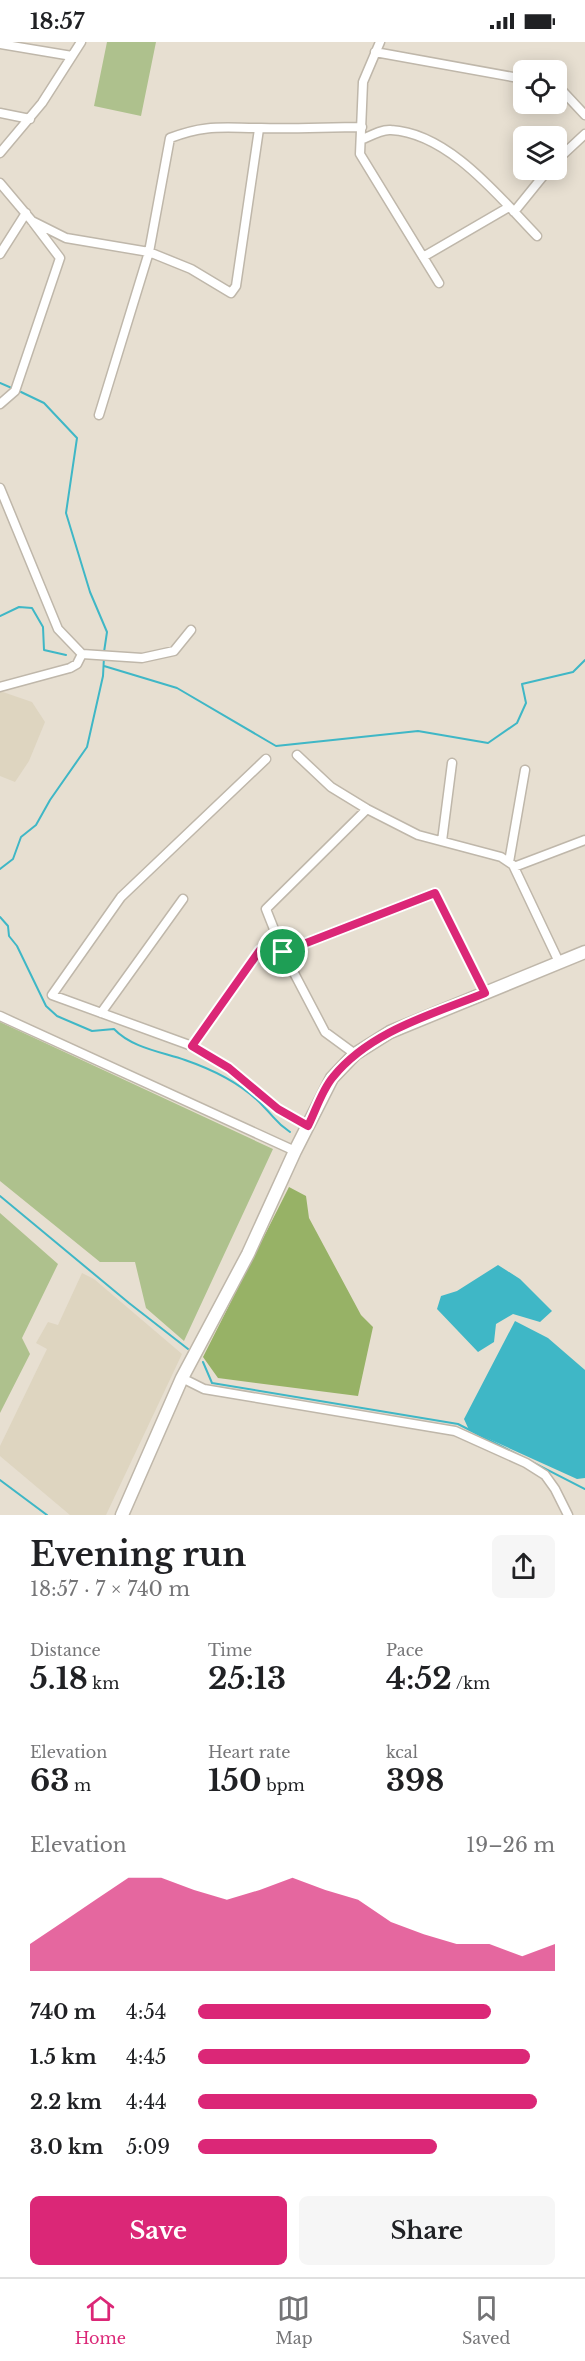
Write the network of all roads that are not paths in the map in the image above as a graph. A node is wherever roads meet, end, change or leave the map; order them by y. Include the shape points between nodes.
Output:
1 (81, 42) edge
2 (380, 42) edge
3 (0, 44) edge
4 (375, 52) junction
5 (72, 56) junction
6 (513, 77) edge
7 (567, 96) edge
8 (0, 113) edge
9 (585, 115) edge
10 (30, 119) junction
11 (362, 127) junction
12 (259, 129) junction
13 (585, 134) edge
14 (361, 140) junction
15 (567, 151) edge
16 (0, 153) edge
17 (539, 180) edge
18 (0, 183) edge
19 (512, 209) junction
20 (26, 213) junction
21 (32, 221) junction
22 (537, 236) dead end
23 (149, 252) junction
24 (0, 254) edge
25 (423, 257) junction
26 (439, 283) dead end
27 (0, 404) edge
28 (99, 415) dead end
29 (0, 488) edge
30 (191, 630) dead end
31 (82, 654) junction
32 (0, 687) edge
33 (297, 755) dead end
34 (266, 759) dead end
35 (453, 763) dead end
36 (525, 770) dead end
37 (367, 809) junction
38 (585, 840) edge
39 (442, 841) junction
40 (512, 865) junction
41 (183, 899) dead end
42 (283, 952) junction
43 (585, 952) edge
44 (559, 962) junction
45 (485, 993) junction
46 (101, 1013) junction
47 (0, 1016) edge
48 (192, 1046) junction
49 (355, 1054) junction
50 (308, 1126) junction
51 (295, 1151) junction
52 (182, 1378) junction
53 (122, 1515) edge
54 (568, 1515) edge

1 - 5 street
2 - 4 street
3 - 5 street
4 - 6 street
4 - 11 street via 363,82
5 - 10 street
7 - 9 street
8 - 10 street
10 - 16 street
11 - 12 street
11 - 14 street
12 - 23 street via 214,126 170,138
12 - 23 street via 236,286 231,292 191,269
13 - 15 street
14 - 19 street via 389,129 419,135 455,156
14 - 25 street via 360,154
17 - 19 street
18 - 20 street
19 - 22 street
19 - 25 street
20 - 21 street
20 - 24 street
21 - 23 street via 66,238
21 - 27 street via 60,258 15,391
23 - 28 street
25 - 26 street
29 - 31 street via 58,629
30 - 31 street via 174,651 142,658
31 - 32 street via 70,668
33 - 37 street via 331,787
34 - 46 street via 121,897 52,995
35 - 39 street
36 - 40 street
37 - 39 street via 418,835
37 - 42 street via 266,909
38 - 40 street
39 - 40 street via 501,857
40 - 44 street
41 - 46 street
42 - 45 street via 435,893
42 - 48 street via 260,950
42 - 49 street via 325,1032
43 - 44 main road
44 - 45 main road
45 - 49 main road via 390,1032
46 - 48 street
47 - 51 street
48 - 50 street via 229,1068 278,1109
49 - 50 main road via 332,1078
50 - 51 main road
51 - 52 main road via 248,1254
52 - 53 main road
52 - 54 street via 204,1389 455,1431 544,1475

